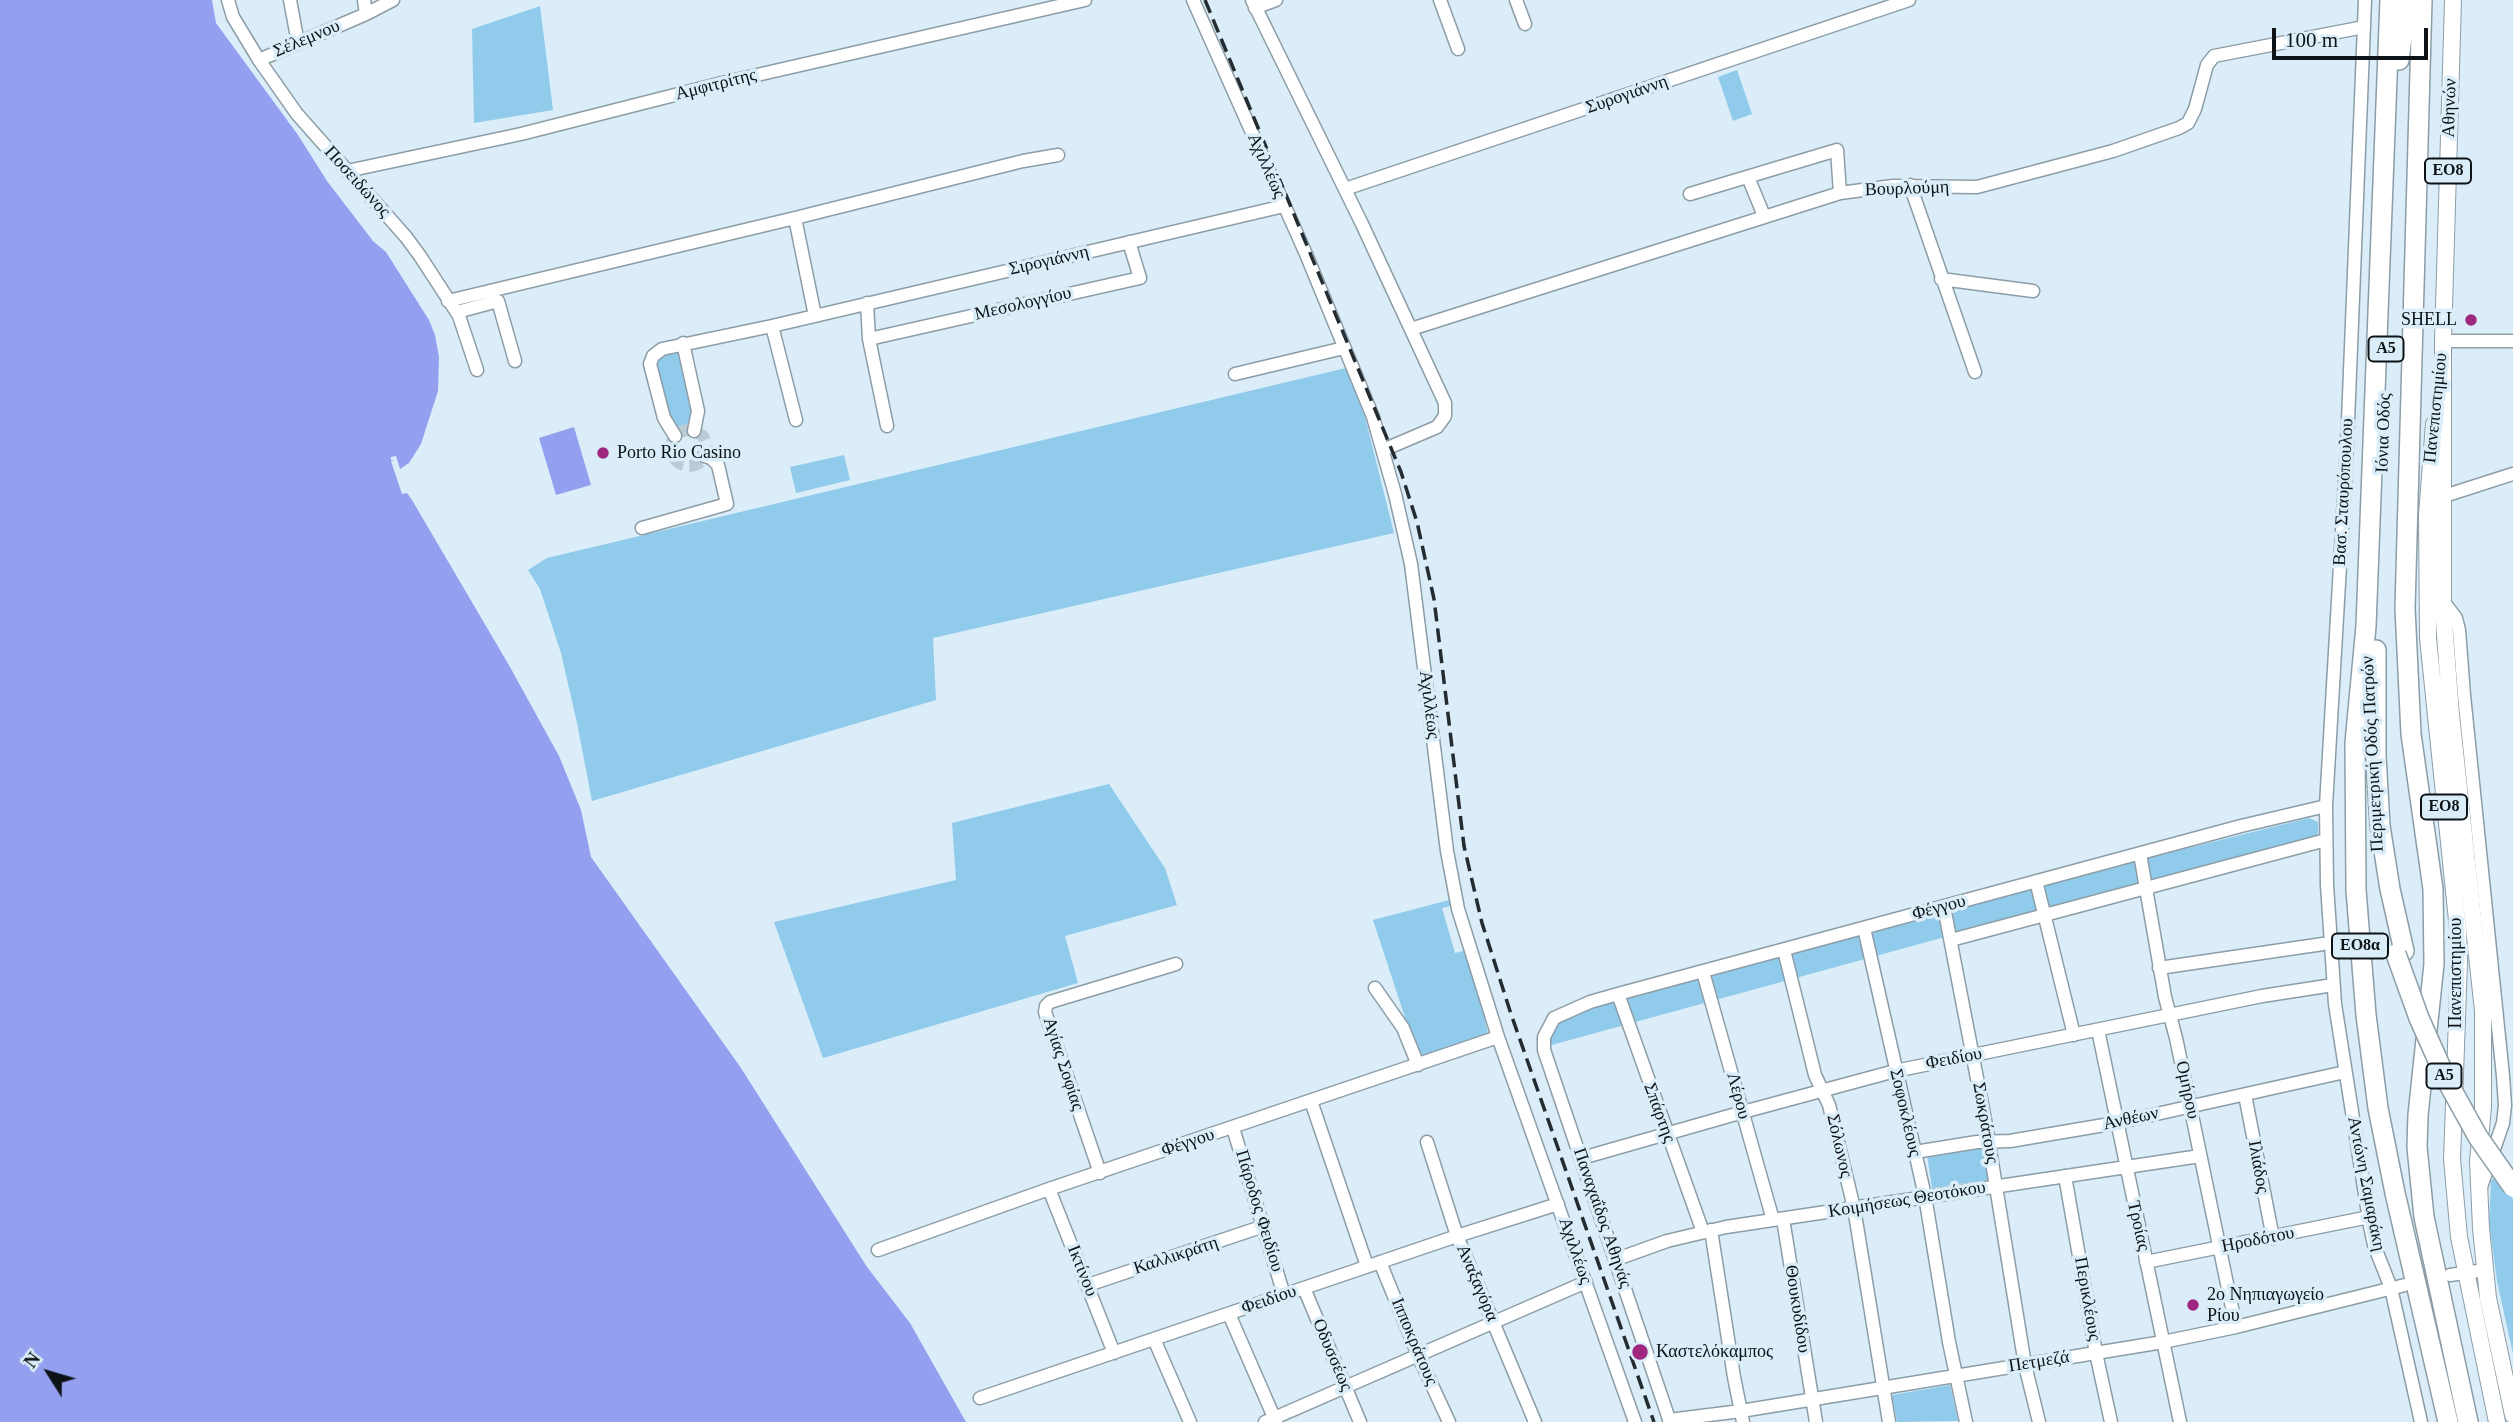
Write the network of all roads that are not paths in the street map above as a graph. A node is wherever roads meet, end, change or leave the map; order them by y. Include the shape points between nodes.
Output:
1 (228, 0) edge
2 (290, 0) edge
3 (364, 0) edge
4 (393, 0) edge
5 (1085, 0) edge
6 (1193, 0) edge
7 (1276, 0) edge
8 (1440, 0) edge
9 (1516, 0) edge
10 (1909, 0) edge
11 (2365, 0) edge
12 (2390, 0) edge
13 (2407, 0) edge
14 (2453, 0) edge
15 (1254, 4) edge
16 (2422, 9) edge
17 (366, 14) junction
18 (1525, 24) dead end
19 (2364, 27) junction
20 (298, 43) junction
21 (1458, 49) dead end
22 (259, 60) junction
23 (1058, 155) dead end
24 (347, 171) junction
25 (1748, 177) junction
26 (1910, 185) junction
27 (1345, 190) junction
28 (1840, 193) junction
29 (1690, 194) dead end
30 (1284, 206) junction
31 (1764, 216) junction
32 (795, 218) junction
33 (1129, 242) junction
34 (1941, 279) junction
35 (2033, 291) dead end
36 (448, 301) junction
37 (867, 303) junction
38 (457, 312) junction
39 (815, 316) junction
40 (772, 327) junction
41 (1411, 329) junction
42 (869, 339) junction
43 (2443, 341) junction
44 (2513, 341) edge
45 (683, 343) junction
46 (1344, 348) junction
47 (515, 361) dead end
48 (477, 370) dead end
49 (1975, 372) dead end
50 (1234, 374) dead end
51 (796, 420) dead end
52 (887, 426) dead end
53 (694, 431) dead end
54 (675, 436) dead end
55 (1383, 450) junction
56 (705, 456) tunnel mouth
57 (2513, 474) edge
58 (2435, 499) junction
59 (642, 528) dead end
60 (2366, 626) junction
61 (2376, 698) joint
62 (2326, 806) junction
63 (2326, 839) junction
64 (2140, 854) junction
65 (2036, 881) junction
66 (2146, 889) junction
67 (1944, 907) junction
68 (2045, 915) junction
69 (1864, 929) junction
70 (1951, 940) junction
71 (2323, 944) dead end
72 (1784, 950) junction
73 (2400, 952) junction
74 (1176, 964) dead end
75 (2159, 968) junction
76 (1703, 972) junction
77 (2333, 985) junction
78 (1375, 988) dead end
79 (1618, 994) junction
80 (2170, 1015) junction
81 (1554, 1018) joint
82 (2098, 1030) junction
83 (2074, 1035) junction
84 (1498, 1037) junction
85 (1973, 1055) junction
86 (1418, 1065) junction
87 (1895, 1071) junction
88 (2346, 1072) junction
89 (1822, 1091) junction
90 (2245, 1095) junction
91 (1311, 1101) junction
92 (2190, 1107) junction
93 (1743, 1112) junction
94 (2116, 1123) junction
95 (1233, 1128) junction
96 (1667, 1134) junction
97 (1427, 1142) dead end
98 (1989, 1142) junction
99 (1915, 1152) junction
100 (2200, 1156) junction
101 (1582, 1158) junction
102 (2125, 1167) junction
103 (2513, 1169) edge
104 (1100, 1172) junction
105 (2065, 1176) junction
106 (1995, 1186) junction
107 (2513, 1187) edge
108 (1049, 1189) junction
109 (1925, 1196) junction
110 (1559, 1204) junction
111 (1853, 1209) junction
112 (2369, 1217) junction
113 (1778, 1220) junction
114 (1264, 1226) junction
115 (1707, 1231) junction
116 (1457, 1236) junction
117 (2273, 1238) junction
118 (2219, 1248) junction
119 (878, 1250) dead end
120 (1617, 1259) junction
121 (2146, 1262) junction
122 (1373, 1264) junction
123 (2485, 1270) junction
124 (2450, 1271) junction
125 (2410, 1280) junction
126 (1586, 1282) junction
127 (1088, 1285) junction
128 (1304, 1288) junction
129 (2391, 1288) junction
130 (1284, 1295) junction
131 (1229, 1314) junction
132 (1494, 1322) junction
133 (2236, 1327) junction
134 (1154, 1339) junction
135 (2163, 1342) junction
136 (1114, 1353) junction
137 (2096, 1353) junction
138 (1418, 1355) junction
139 (2025, 1365) junction
140 (1954, 1372) junction
141 (1345, 1387) junction
142 (1884, 1387) junction
143 (979, 1398) dead end
144 (1812, 1400) junction
145 (2513, 1415) edge
146 (1742, 1417) edge
147 (1272, 1421) edge
148 (1670, 1421) edge
149 (1190, 1422) edge
150 (1360, 1422) edge
151 (1449, 1422) edge
152 (1535, 1422) edge
153 (1635, 1422) edge
154 (1816, 1422) edge
155 (1889, 1422) edge
156 (1966, 1422) edge
157 (2039, 1422) edge
158 (2111, 1422) edge
159 (2180, 1422) edge
160 (2421, 1422) edge
161 (2448, 1422) edge
162 (2468, 1422) edge
163 (2497, 1422) edge

1 - 22 street, Ποσειδώνος
2 - 20 street
3 - 17 street
4 - 17 street, Σέλεμνου
5 - 24 street, Αμφιτρίτης
6 - 30 street, Αχιλλέως
7 - 15 street
8 - 21 street
9 - 18 street
10 - 27 street, Συρογιάννη
11 - 19 street, Βασ. Σταυρόπουλου
12 - 60 highway, Ιόνια Οδός / Α5
13 - 61 highway, Ιόνια Οδός / Α5 via 2397,75
14 - 43 main road, Αθηνών / ΕΟ8
15 - 27 street
16 - 124 highway, Ιόνια Οδός / Α5 via 2405,608 2411,734 2433,898 2434,964 2417,1147 2424,1217
17 - 20 street, Σέλεμνου
19 - 26 street, Βουρλούμη via 2214,56 2190,120 2113,151 1986,185
19 - 62 street, Βασ. Σταυρόπουλου
20 - 22 street, Σέλεμνου
22 - 24 street, Ποσειδώνος via 297,114
23 - 32 street
24 - 36 street, Ποσειδώνος via 411,243
25 - 28 street via 1836,150
25 - 29 street
25 - 31 street
26 - 28 street, Βουρλούμη
26 - 34 street
27 - 41 street
28 - 31 street, Βουρλούμη
30 - 33 street, Σιρογιάννη
30 - 46 street, Αχιλλέως
31 - 41 street, Βουρλούμη
32 - 36 street
32 - 39 street
33 - 37 street, Σιρογιάννη
33 - 42 street, Μεσολογγίου via 1140,278
34 - 35 street
34 - 49 street
36 - 38 street, Ποσειδώνος
37 - 39 street, Σιρογιάννη
37 - 42 street
38 - 47 street via 498,301
38 - 48 street, Ποσειδώνος
39 - 40 street, Σιρογιάννη
40 - 45 street, Σιρογιάννη
40 - 51 street
41 - 55 street via 1446,413 1437,427
42 - 52 street
43 - 44 street
43 - 58 main road, Πανεπιστημίου / ΕΟ8
45 - 53 street via 698,411
45 - 54 street, Σιρογιάννη via 662,349 650,360 664,418
46 - 50 street
46 - 55 street, Αχιλλέως
55 - 84 street, Αχιλλέως via 1411,565 1453,886
56 - 59 street via 718,465 727,504
57 - 58 street
58 - 123 main road, Πανεπιστημίου / ΕΟ8 via 2451,714 2483,1011 2478,1161
58 - 124 main road, Πανεπιστημίου / ΕΟ8 via 2428,639 2458,930
60 - 73 highway, Περιμετρική Οδός Πατρών / Α5 via 2373,828 2388,924
60 - 125 highway, ΕΟ8α via 2355,743 2362,977 2378,1108
61 - 73 highway, Περιμετρική Οδός Πατρών / Α5 via 2380,826
62 - 63 street, Βασ. Σταυρόπουλου
62 - 64 street, Φέγγου
63 - 66 street
63 - 77 street, Βασ. Σταυρόπουλου
64 - 65 street, Φέγγου
64 - 66 street, Ομήρου
65 - 67 street, Φέγγου
65 - 68 street
66 - 68 street
66 - 75 street, Ομήρου
67 - 69 street, Φέγγου
67 - 70 street, Σωκράτους
68 - 70 street
68 - 83 street
69 - 72 street, Φέγγου
69 - 87 street, Σοφοκλέους
70 - 85 street, Σωκράτους
71 - 75 street
72 - 76 street, Φέγγου
72 - 89 street, Σόλωνος
73 - 103 highway, Περιμετρική Οδός Πατρών / Α5 via 2458,1083
73 - 107 highway, Περιμετρική Οδός Πατρών / Α5, bridge via 2419,1018 2447,1081
74 - 104 street, Αγίας Σοφίας via 1046,1006
75 - 80 street, Ομήρου
76 - 79 street, Φέγγου
76 - 93 street, Λέρου
77 - 80 street, Φειδίου
77 - 88 street, Αντώνη Σαμαράκη
78 - 86 street via 1403,1028
79 - 81 street, Φέγγου
79 - 96 street, Σπάρτης
80 - 82 street, Φειδίου
80 - 92 street, Ομήρου
81 - 101 street, Παναχαΐδος Αθηνάς via 1544,1037 1544,1050
82 - 83 street, Φειδίου
82 - 94 street, Τροίας
83 - 85 street, Φειδίου
84 - 86 street, Φέγγου
84 - 110 street, Αχιλλέως
85 - 87 street, Φειδίου
85 - 98 street, Σωκράτους
86 - 91 street, Φέγγου
87 - 89 street, Φειδίου
87 - 99 street, Σοφοκλέους
88 - 90 street, Ανθέων
88 - 112 street, Αντώνη Σαμαράκη
89 - 93 street, Φειδίου
89 - 111 street, Σόλωνος
90 - 92 street, Ανθέων
90 - 117 street, Ιλιάδος
91 - 95 street, Φέγγου
91 - 122 street, Ιπποκράτους
92 - 94 street, Ανθέων
92 - 100 street, Ομήρου
93 - 96 street, Φειδίου
93 - 113 street, Λέρου
94 - 98 street, Ανθέων
94 - 102 street, Τροίας
95 - 104 street, Φέγγου
95 - 114 street, Πάροδος Φειδίου
96 - 101 street, Φειδίου
96 - 115 street, Σπάρτης
97 - 116 street, Αναξαγόρα
98 - 99 street, Ανθέων
98 - 106 street, Σωκράτους
99 - 109 street, Σοφοκλέους
100 - 102 street, Κοιμήσεως Θεοτόκου
100 - 118 street, Ομήρου
101 - 120 street, Παναχαΐδος Αθηνάς
102 - 105 street, Κοιμήσεως Θεοτόκου
102 - 121 street, Τροίας
104 - 108 street, Φέγγου
105 - 106 street, Κοιμήσεως Θεοτόκου
105 - 137 street, Περικλέους
106 - 109 street, Κοιμήσεως Θεοτόκου
106 - 139 street, Σωκράτους
108 - 119 street, Φέγγου
108 - 127 street, Ικτίνου
109 - 111 street, Κοιμήσεως Θεοτόκου
109 - 140 street, Σοφοκλέους
110 - 116 street, Φειδίου
110 - 126 street, Αχιλλέως
111 - 113 street, Κοιμήσεως Θεοτόκου
111 - 142 street, Σόλωνος
112 - 117 street, Ηροδότου
112 - 129 street, Αντώνη Σαμαράκη via 2374,1245
113 - 115 street, Κοιμήσεως Θεοτόκου
113 - 144 street, Θουκυδίδου
114 - 127 street, Καλλικράτη
114 - 130 street, Πάροδος Φειδίου
115 - 120 street, Κοιμήσεως Θεοτόκου
115 - 146 street, Σπάρτης
116 - 122 street, Φειδίου
116 - 132 street, Αναξαγόρα
117 - 118 street, Ηροδότου
118 - 121 street, Ηροδότου
118 - 133 street, Ομήρου
120 - 148 street, Παναχαΐδος Αθηνάς
121 - 135 street, Τροίας
122 - 128 street, Φειδίου
122 - 138 street, Ιπποκράτους
123 - 124 street
123 - 145 main road, Πανεπιστημίου / ΕΟ8
124 - 162 highway, Ιόνια Οδός
124 - 163 main road, Πανεπιστημίου / ΕΟ8
125 - 129 street, Πετμεζά
125 - 161 highway, ΕΟ8α
126 - 132 street
126 - 153 street, Αχιλλέως
127 - 136 street, Ικτίνου
128 - 130 street, Φειδίου
128 - 141 street, Οδυσσέως
129 - 133 street, Πετμεζά
129 - 160 street, Αντώνη Σαμαράκη
130 - 131 street, Φειδίου
131 - 134 street, Φειδίου
131 - 147 street
132 - 138 street
132 - 152 street, Αναξαγόρα
133 - 135 street, Πετμεζά
134 - 136 street, Φειδίου
134 - 149 street
135 - 137 street, Πετμεζά
135 - 159 street, Τροίας
136 - 143 street, Φειδίου
137 - 139 street, Πετμεζά
137 - 158 street, Περικλέους
138 - 141 street
138 - 151 street, Ιπποκράτους
139 - 140 street, Πετμεζά
139 - 157 street, Σωκράτους
140 - 142 street, Πετμεζά
140 - 156 street, Σοφοκλέους
141 - 147 street
141 - 150 street, Οδυσσέως
142 - 144 street, Πετμεζά
142 - 155 street, Σόλωνος
144 - 146 street, Πετμεζά
144 - 154 street
146 - 148 street, Πετμεζά

